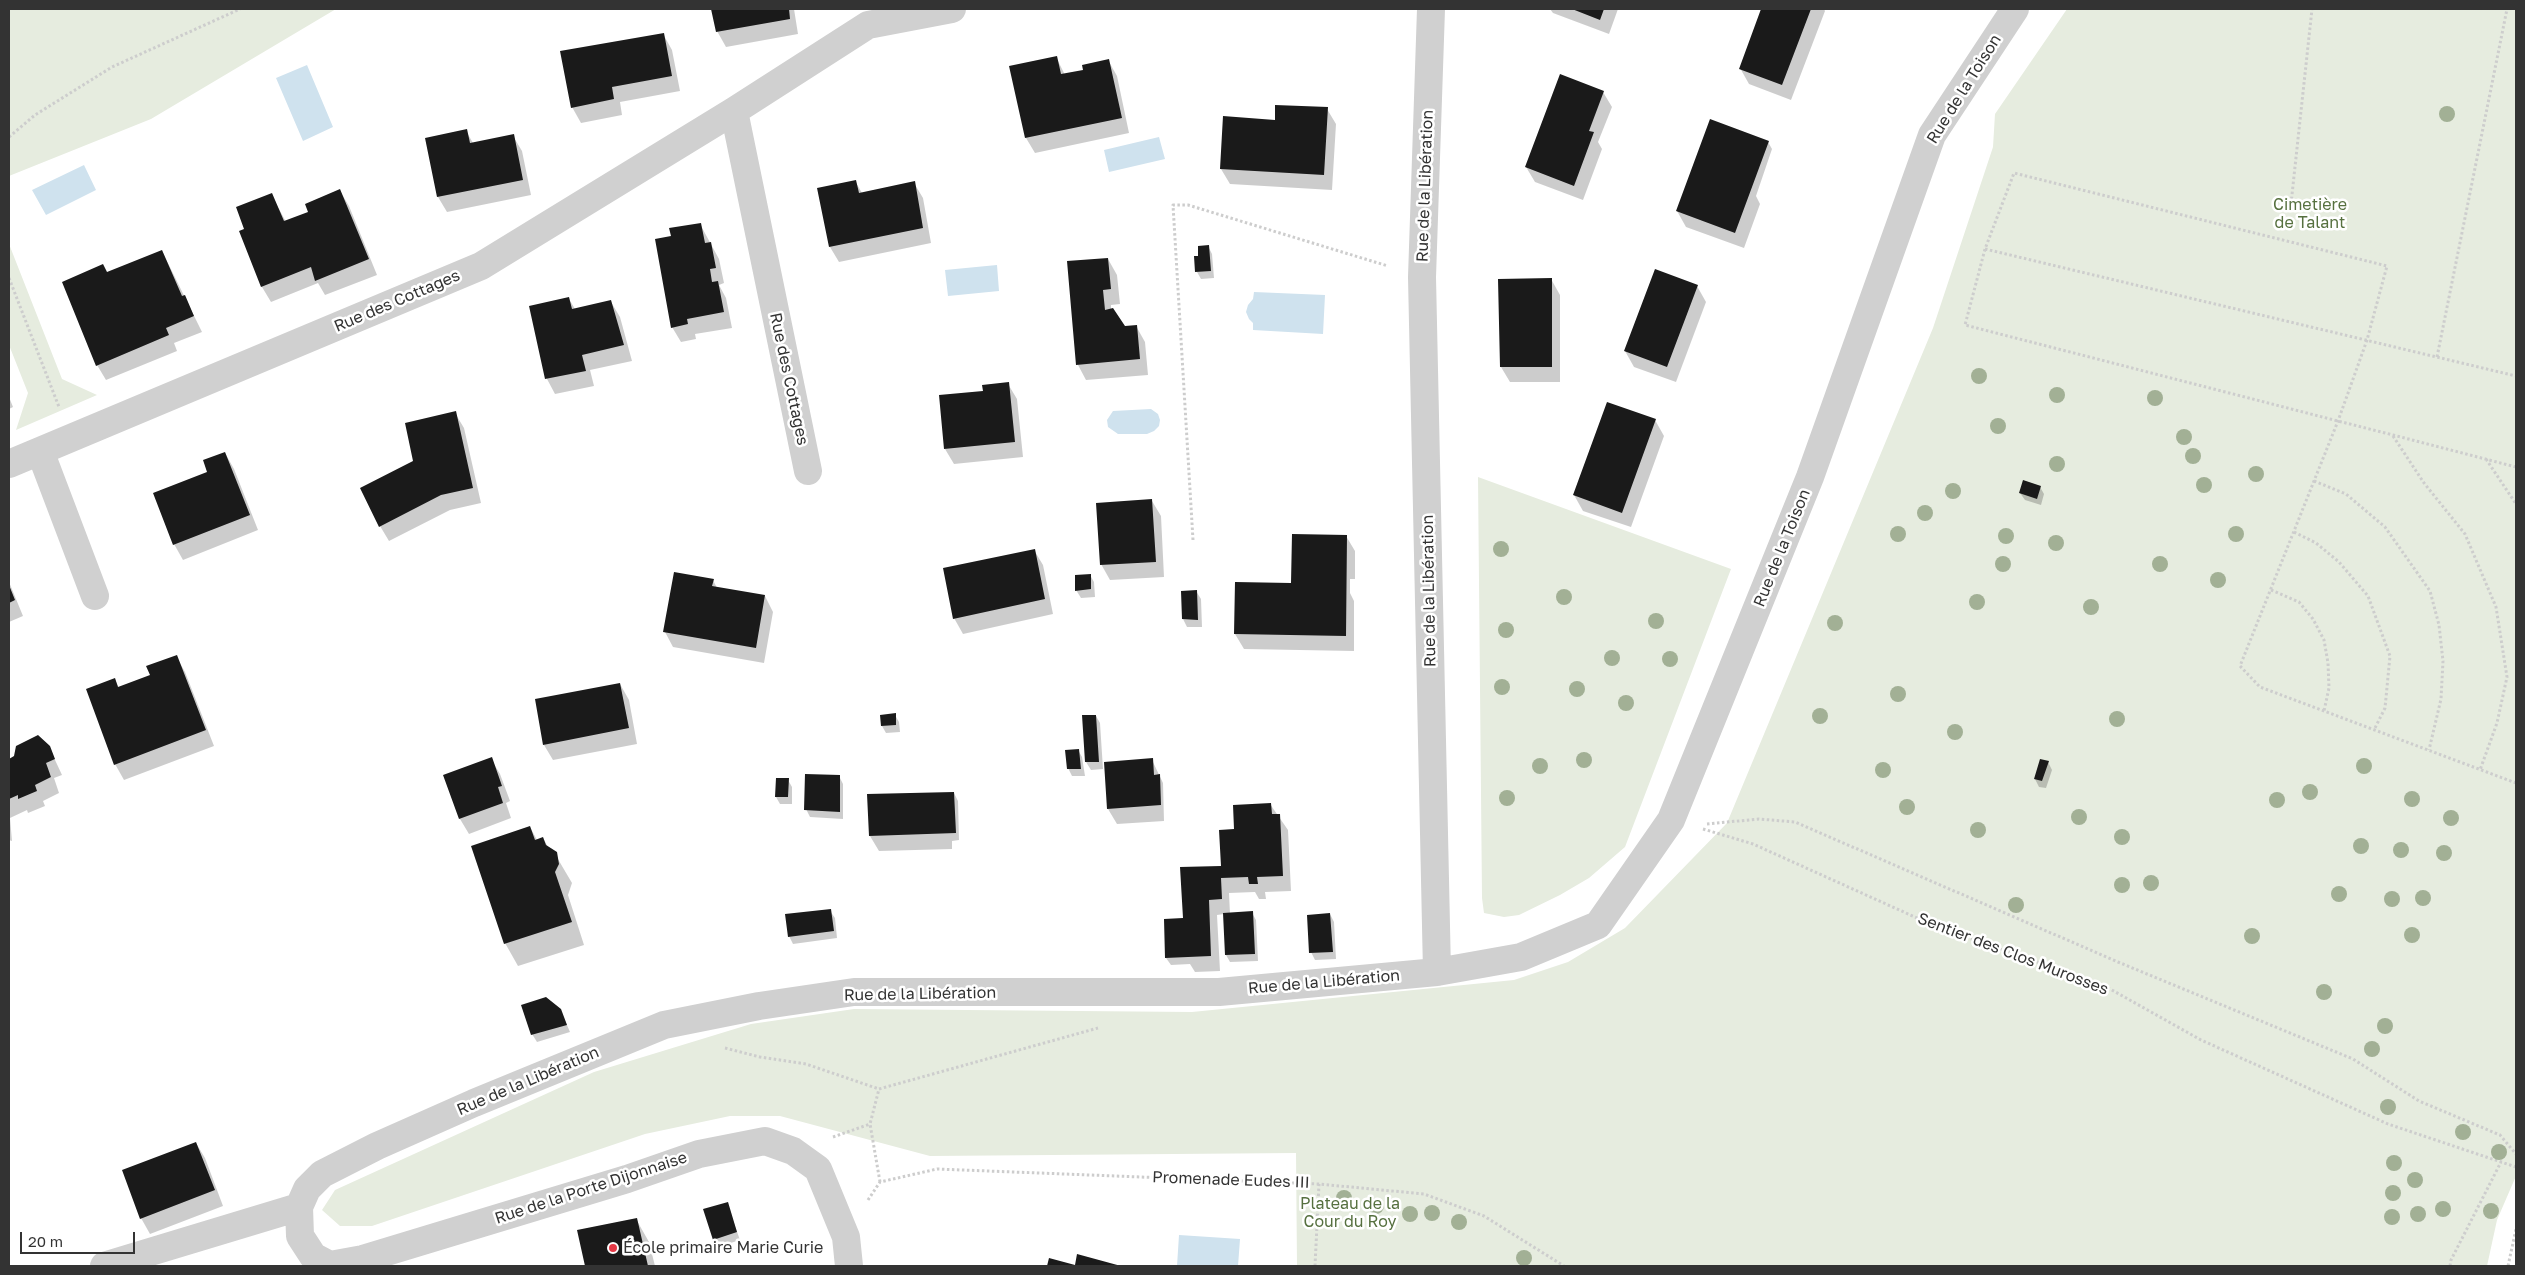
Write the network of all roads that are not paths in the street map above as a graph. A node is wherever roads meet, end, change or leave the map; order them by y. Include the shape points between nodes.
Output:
1 (952, 9) edge
2 (1431, 9) edge
3 (2014, 9) edge
4 (734, 111) junction
5 (40, 450) junction
6 (9, 464) edge
7 (808, 471) dead end
8 (95, 596) dead end
9 (1437, 972) junction
10 (299, 1206) junction
11 (104, 1266) edge
12 (849, 1266) edge

1 - 4 street, Rue des Cottages via 868,25
2 - 9 street, Rue de la Libération via 1422,277
3 - 9 street, Rue de la Toison via 1932,135 1810,477 1671,820 1598,925 1521,957
4 - 5 street, Rue des Cottages via 481,266
4 - 7 street, Rue des Cottages
5 - 6 street, Rue des Cottages
5 - 8 street
9 - 10 street, Rue de la Libération via 1219,992 854,992 673,1023 377,1146 322,1174 307,1189
10 - 11 street
10 - 12 street, Rue de la Porte Dijonnaise via 300,1236 312,1256 330,1265 363,1259 699,1154 764,1141 793,1151 818,1168 846,1236

